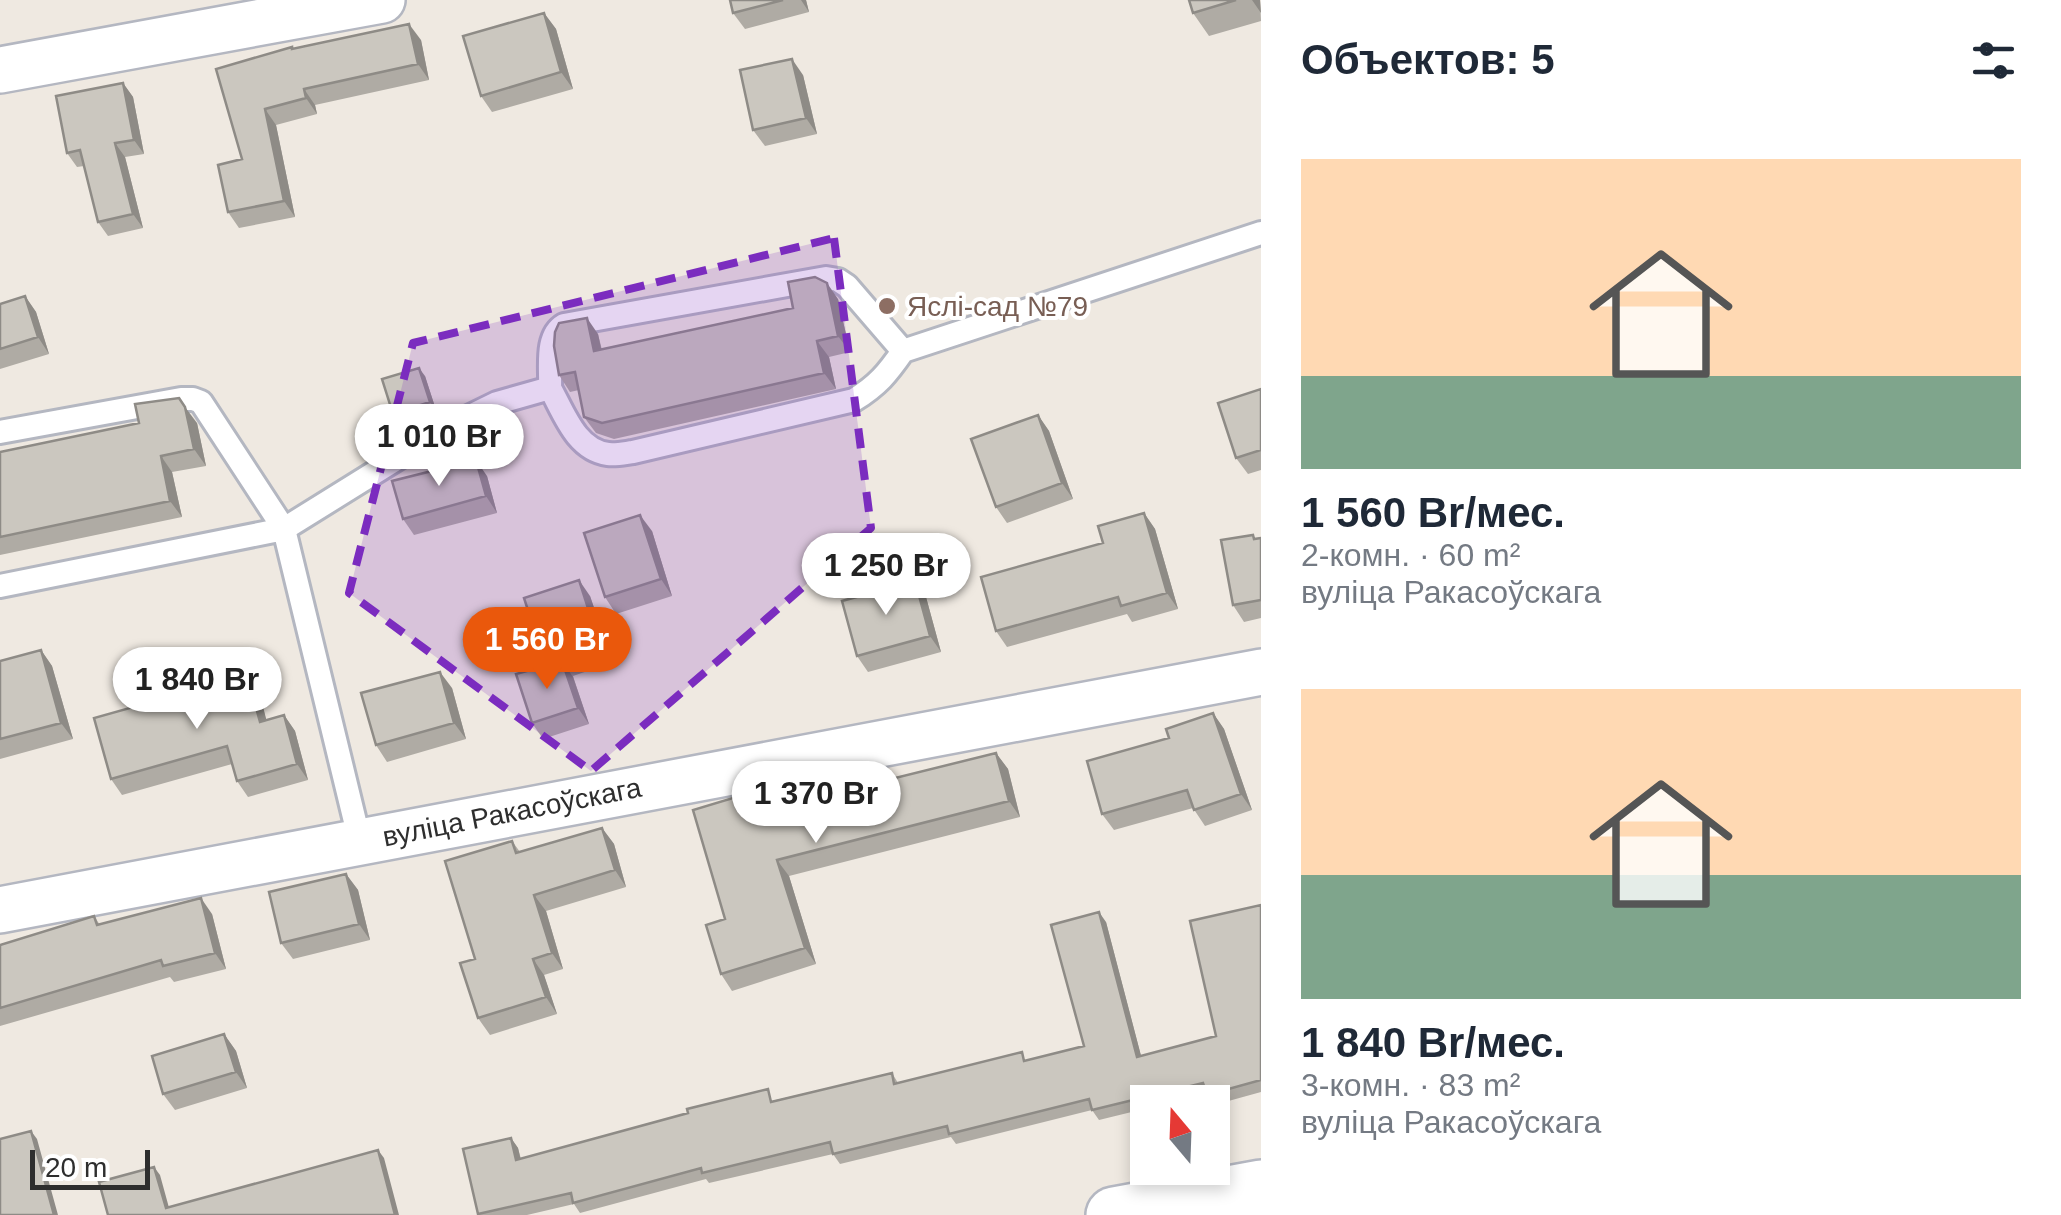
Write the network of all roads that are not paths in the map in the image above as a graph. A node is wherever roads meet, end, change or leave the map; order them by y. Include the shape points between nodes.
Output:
1 (382, 0) edge
2 (0, 70) edge
3 (1261, 233) edge
4 (903, 351) junction
5 (550, 388) junction
6 (0, 432) edge
7 (284, 529) junction
8 (0, 586) edge
9 (1261, 672) edge
10 (360, 842) junction
11 (0, 910) edge
12 (1261, 1188) edge
13 (1114, 1215) edge

1 - 2 street
3 - 4 lane
4 - 5 lane via 874,388 854,400 633,452 591,448 577,437
4 - 5 lane via 847,286 826,278 564,325 552,338
5 - 7 lane via 497,402 448,427
6 - 7 lane via 193,399
7 - 8 lane
7 - 10 lane
9 - 10 street, вуліца Ракасоўскага
10 - 11 street, вуліца Ракасоўскага
12 - 13 street

